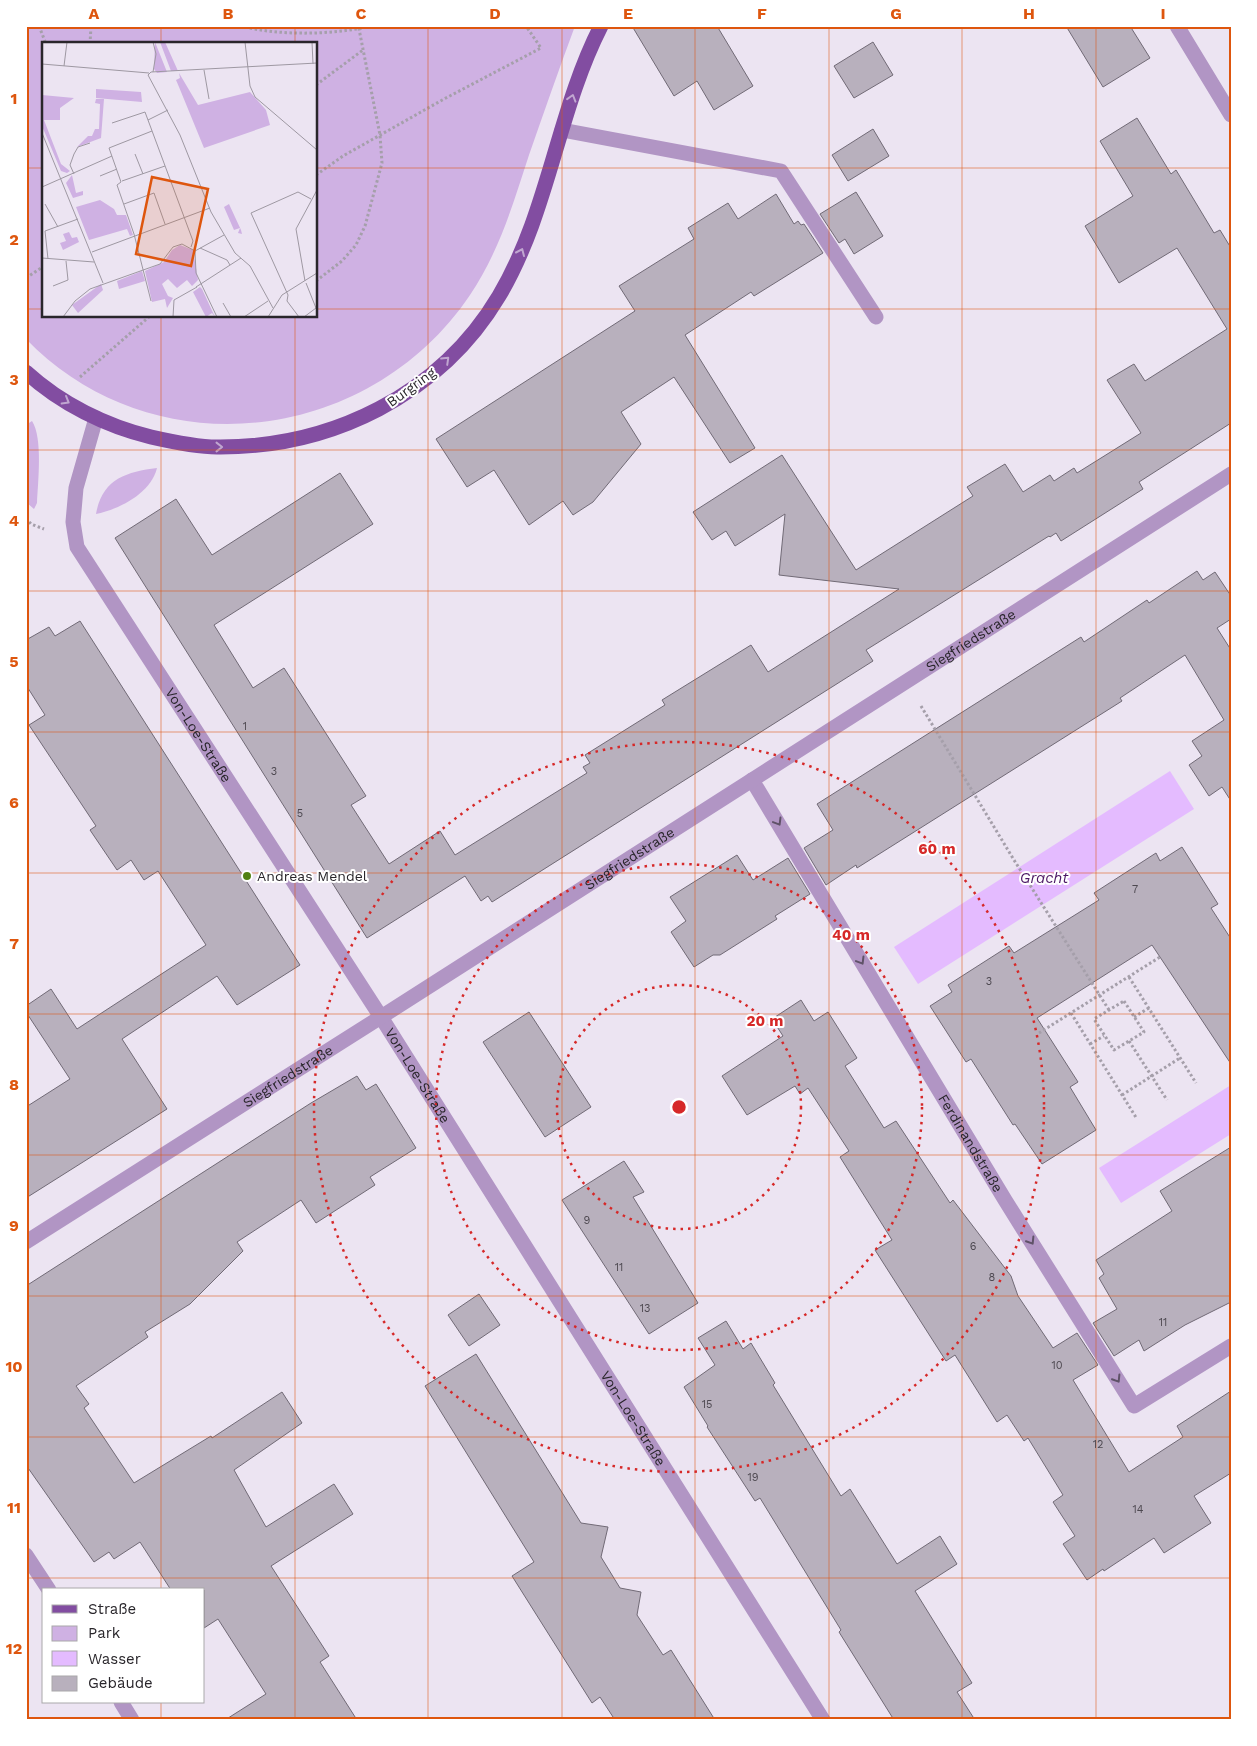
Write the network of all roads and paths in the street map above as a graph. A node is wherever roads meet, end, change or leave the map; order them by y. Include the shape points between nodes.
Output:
1 (39, 26) edge
2 (92, 26) edge
3 (240, 26) edge
4 (304, 26) edge
5 (372, 26) edge
6 (526, 26) edge
7 (601, 26) edge
8 (1177, 26) edge
9 (359, 29) junction
10 (304, 33) junction
11 (45, 42) edge
12 (90, 42) edge
13 (364, 50) junction
14 (318, 84) edge
15 (1231, 115) edge
16 (562, 130) junction
17 (380, 135) junction
18 (318, 173) edge
19 (42, 267) edge
20 (26, 278) edge
21 (318, 279) edge
22 (876, 317) dead end
23 (148, 318) edge
24 (26, 372) edge
25 (58, 396) junction
26 (96, 418) junction
27 (1231, 474) edge
28 (906, 682) junction
29 (752, 780) junction
30 (1160, 957) dead end
31 (1129, 976) junction
32 (1100, 995) junction
33 (1149, 1008) junction
34 (1109, 1010) junction
35 (1071, 1013) junction
36 (380, 1017) junction
37 (1134, 1017) junction
38 (1039, 1033) dead end
39 (1104, 1036) junction
40 (1129, 1041) junction
41 (1090, 1044) junction
42 (1180, 1058) junction
43 (1152, 1076) junction
44 (1196, 1083) dead end
45 (1122, 1095) junction
46 (1167, 1100) dead end
47 (1137, 1119) dead end
48 (26, 1242) edge
49 (1231, 1346) edge
50 (26, 1556) edge
51 (48, 1588) edge
52 (122, 1704) edge
53 (132, 1720) edge
54 (823, 1720) edge

1 - 11 path
2 - 12 path
3 - 10 path
4 - 10 path
5 - 9 path
6 - 17 path via 541,48
16 -> 7 main road, Burgring via 575,88
8 - 15 street
9 - 10 path
9 - 13 path
13 - 14 path
13 - 17 path
16 - 22 street via 781,171
26 -> 16 main road, Burgring via 130,432 173,442 216,447 262,445 300,439 341,426 407,393 462,345 499,296 532,226
17 - 18 path
17 - 21 path via 382,163 365,226 356,245 342,261
19 - 20 path
23 - 25 path
24 - 25 main road, Burgring
25 -> 26 main road, Burgring
26 - 36 street, Von-Loe-Straße via 76,488 73,522 77,547
27 - 28 street, Siegfriedstraße
28 - 29 street, Siegfriedstraße
28 - 32 path
29 - 36 street, Siegfriedstraße
29 -> 49 street, Ferdinandstraße via 1000,1192 1134,1406
30 - 31 path
31 - 32 path
31 - 33 path
32 - 34 path
32 - 35 path
33 - 37 path
33 - 42 path
34 - 37 path via 1124,1000
34 - 39 path via 1094,1019
35 - 38 path
35 - 41 path
36 - 48 street, Siegfriedstraße
36 - 54 street, Von-Loe-Straße
37 - 40 path via 1144,1032
39 - 40 path via 1114,1050
39 - 41 path
40 - 43 path
41 - 45 path
42 - 43 path
42 - 44 path
43 - 45 path
43 - 46 path
45 - 47 path
50 - 51 street
52 - 53 street

